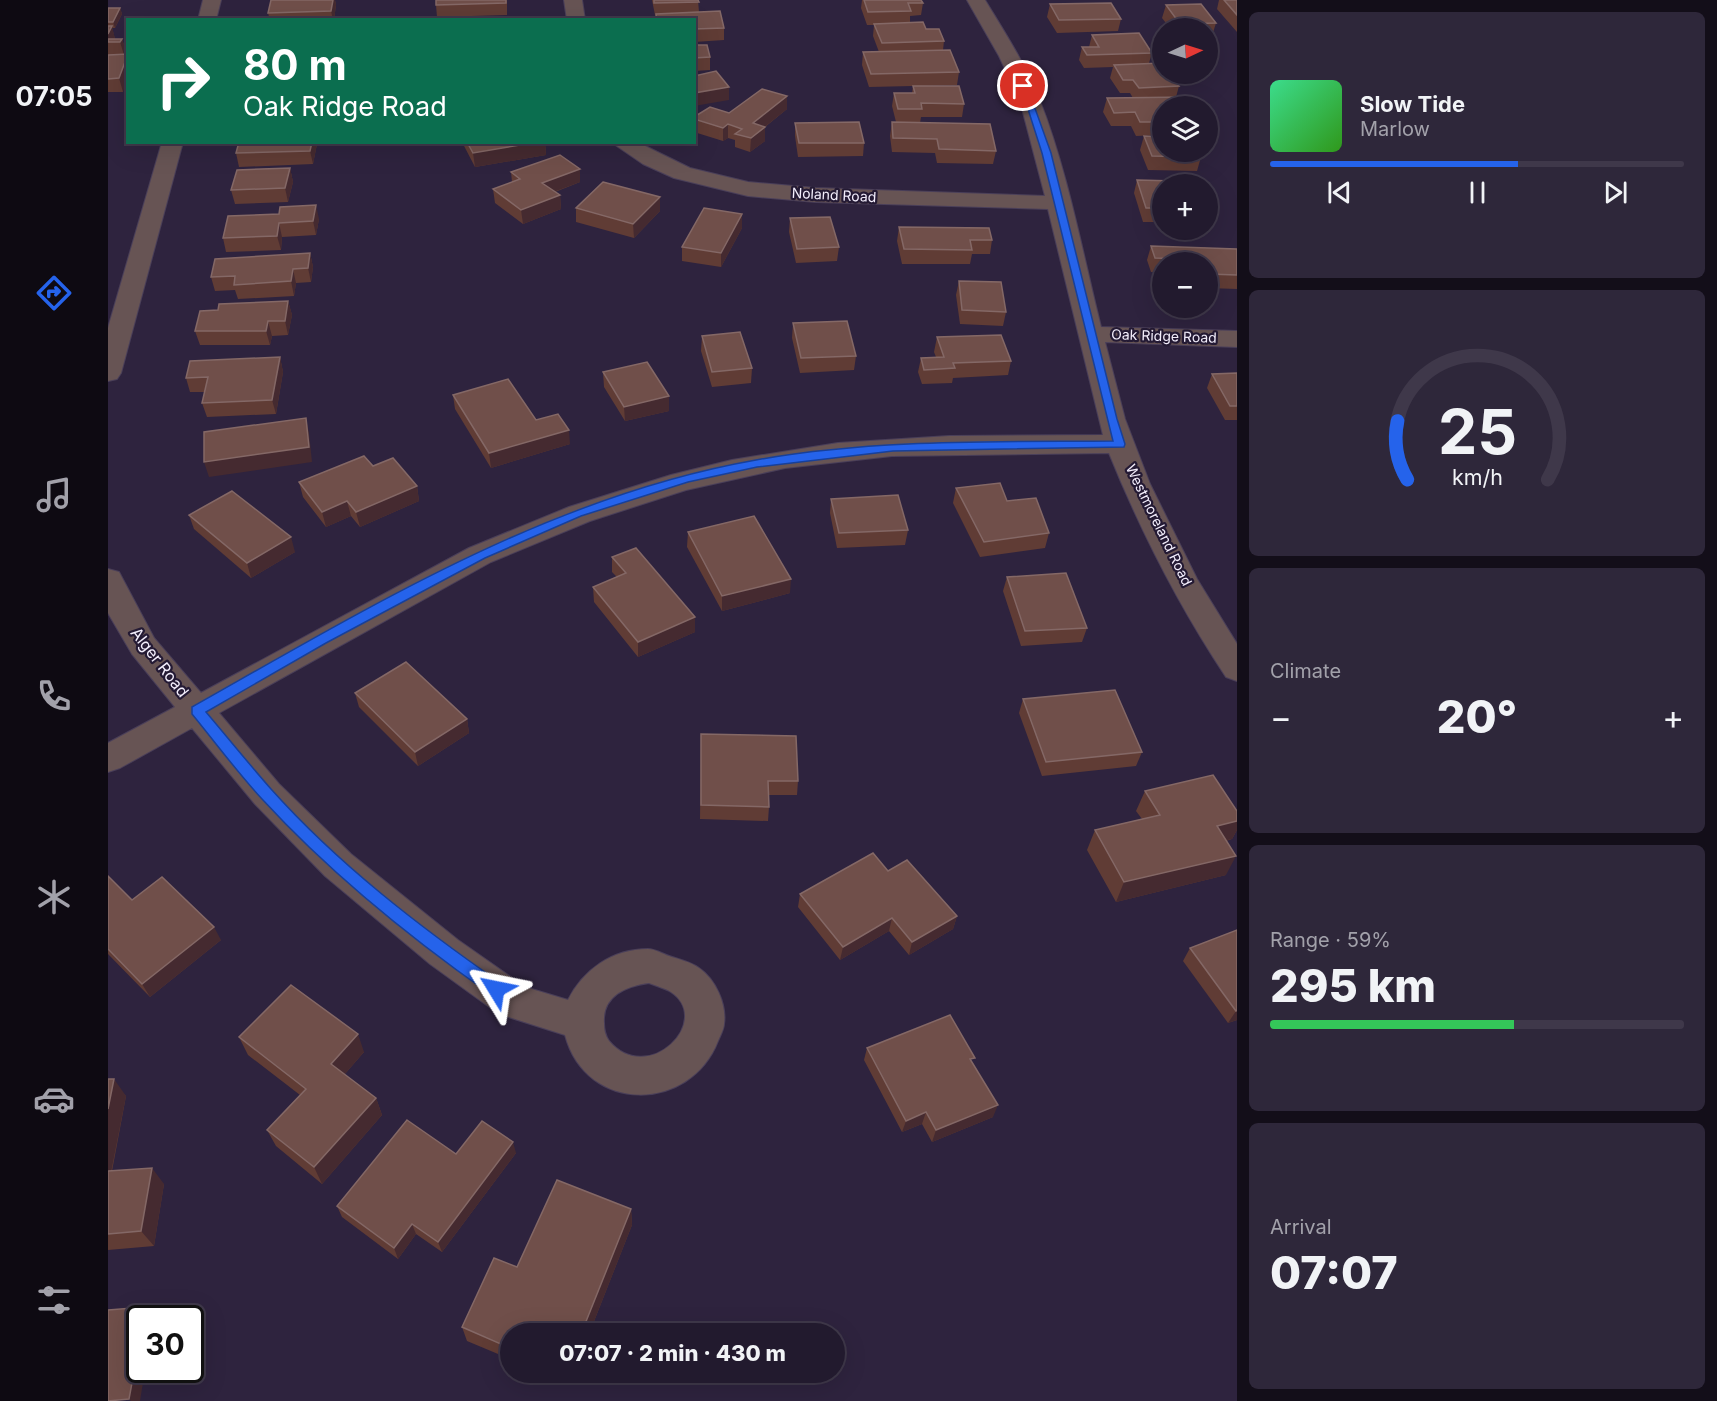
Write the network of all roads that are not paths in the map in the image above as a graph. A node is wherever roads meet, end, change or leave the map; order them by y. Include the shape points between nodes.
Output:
1 (212, 0) edge
2 (573, 0) edge
3 (976, 0) edge
4 (208, 18) edge
5 (576, 18) edge
6 (172, 144) edge
7 (625, 144) edge
8 (1058, 203) junction
9 (1090, 334) junction
10 (1237, 339) edge
11 (108, 373) edge
12 (1120, 444) junction
13 (108, 580) edge
14 (1237, 669) edge
15 (197, 711) junction
16 (108, 759) edge
17 (583, 1023) dead end

1 - 4 street
2 - 5 street
3 - 8 street, Westmoreland Road via 1030,101
6 - 11 street
7 - 8 street, Noland Road via 669,169 738,188 842,196
8 - 9 street, Westmoreland Road
9 - 10 street, Oak Ridge Road
9 - 12 street, Westmoreland Road
12 - 14 street, Westmoreland Road via 1155,525
12 - 15 street via 893,447 757,463 686,478 616,499 480,555
13 - 15 street, Alger Road via 143,646
15 - 16 street
15 - 17 street, Alger Road via 267,794 338,865 444,952 513,1001

